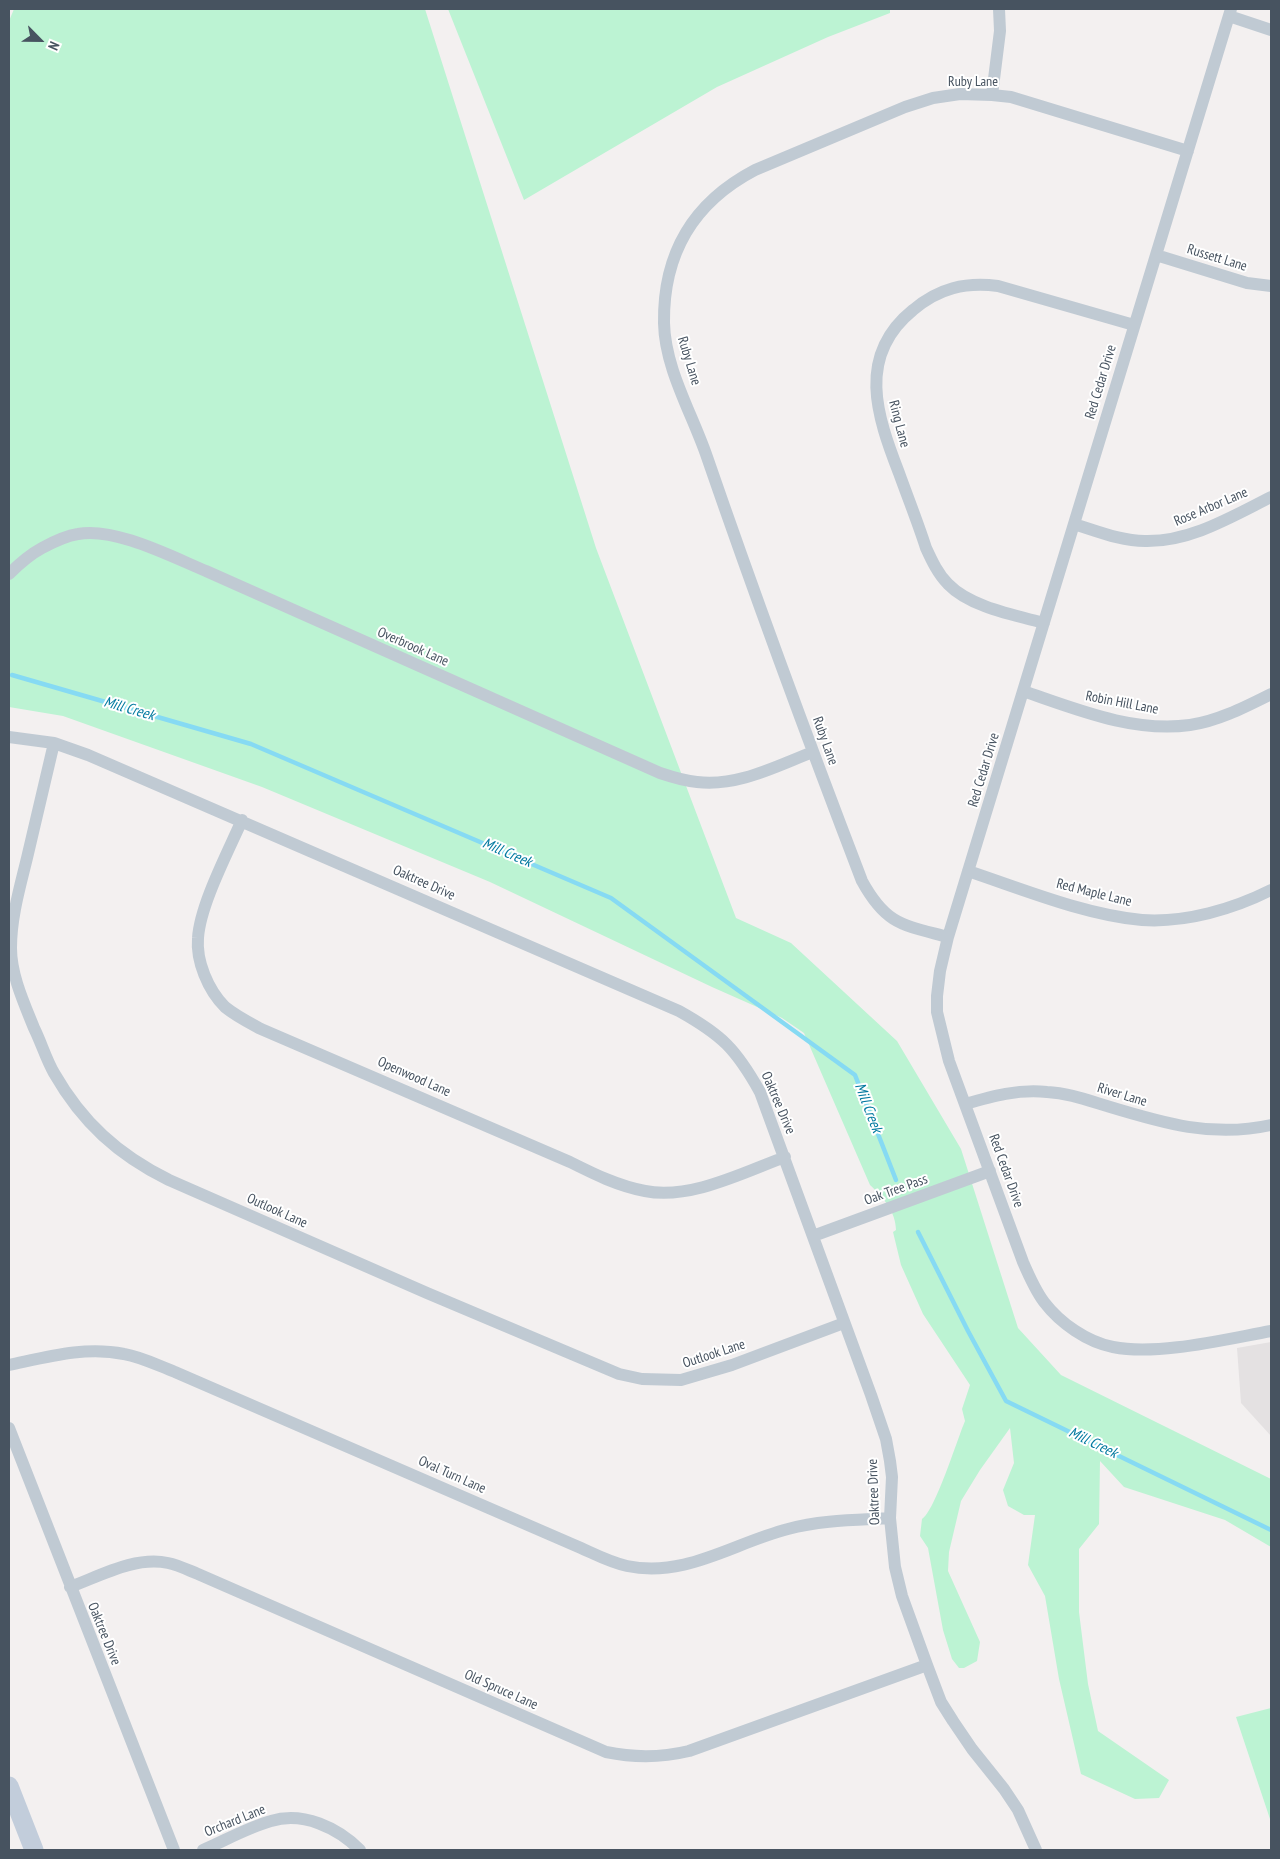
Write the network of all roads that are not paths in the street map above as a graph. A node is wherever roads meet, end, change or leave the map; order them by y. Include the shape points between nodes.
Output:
1 (998, 9) edge
2 (1230, 12) edge
3 (1271, 30) edge
4 (992, 95) junction
5 (1188, 151) junction
6 (1156, 255) junction
7 (1271, 286) edge
8 (1134, 325) junction
9 (1271, 497) edge
10 (1074, 524) junction
11 (9, 574) edge
12 (1044, 623) junction
13 (1023, 691) junction
14 (1271, 694) edge
15 (9, 737) edge
16 (54, 743) junction
17 (813, 752) junction
18 (242, 820) junction
19 (968, 871) junction
20 (1271, 890) edge
21 (948, 937) junction
22 (965, 1104) junction
23 (1271, 1125) edge
24 (785, 1158) junction
25 (990, 1171) junction
26 (812, 1236) junction
27 (844, 1323) junction
28 (1271, 1331) edge
29 (9, 1366) edge
30 (9, 1428) edge
31 (890, 1518) junction
32 (70, 1587) junction
33 (927, 1665) junction
34 (9, 1786) edge
35 (34, 1850) edge
36 (174, 1850) edge
37 (203, 1850) edge
38 (360, 1850) edge
39 (1036, 1850) edge

1 - 4 street via 1000,30
2 - 3 street
2 - 5 street, Red Cedar Drive
4 - 5 street, Ruby Lane
4 - 17 street, Ruby Lane via 960,94 904,107 755,170 715,196 698,214 678,248 670,273 665,298 666,346
5 - 6 street, Red Cedar Drive
6 - 7 street, Russett Lane via 1247,283
6 - 8 street, Red Cedar Drive
8 - 10 street, Red Cedar Drive
8 - 12 street, Ring Lane via 998,286 977,283 935,295 907,314 885,344 877,368 875,381 879,417 935,567 964,597
9 - 10 street, Rose Arbor Lane via 1204,529 1165,540 1119,537
10 - 12 street, Red Cedar Drive
11 - 17 street, Overbrook Lane via 32,554 56,541 76,534 106,535 135,542 206,571 660,773 697,782 728,782
12 - 13 street, Red Cedar Drive
13 - 14 street, Robin Hill Lane via 1102,717 1168,727 1191,725 1231,714
13 - 19 street, Red Cedar Drive
15 - 16 street, Oaktree Drive
16 - 18 street, Oaktree Drive
16 - 27 street, Outlook Lane via 16,903 11,933 15,975 58,1079 77,1110 96,1131 128,1156 169,1180 619,1374 642,1379 681,1380 732,1365
17 - 21 street, Ruby Lane via 871,899 896,922
18 - 24 street, Oaktree Drive via 679,1010 703,1024 722,1038 746,1066 760,1092
18 - 24 street, Openwood Lane via 210,893 198,938 202,969 209,985 235,1015 606,1180 638,1190 690,1191
19 - 20 street, Red Maple Lane via 1075,905 1143,920 1197,915 1227,908
19 - 21 street, Red Cedar Drive
21 - 22 street, Red Cedar Drive via 940,971 937,1012 949,1061
22 - 23 street, River Lane via 1001,1094 1049,1092 1186,1128 1231,1131
22 - 25 street, Red Cedar Drive
24 - 26 street, Oaktree Drive
25 - 26 street, Oak Tree Pass
25 - 28 street, Red Cedar Drive via 1034,1287 1056,1316 1078,1332 1113,1347 1161,1349
26 - 27 street, Oaktree Drive
27 - 31 street, Oaktree Drive via 886,1439 892,1477
29 - 31 street, Oval Turn Lane via 73,1352 100,1351 135,1356 626,1566 667,1568 688,1565 788,1529 820,1522
30 - 32 street, Oaktree Drive
31 - 33 street, Oaktree Drive via 894,1567
32 - 33 street, Old Spruce Lane via 138,1563 169,1563 606,1752 626,1757 648,1758 689,1751
32 - 36 street, Oaktree Drive
33 - 39 street, Oaktree Drive via 953,1721 1018,1810
34 - 35 main road
37 - 38 street, Orchard Lane via 272,1820 290,1819 308,1820 325,1826

